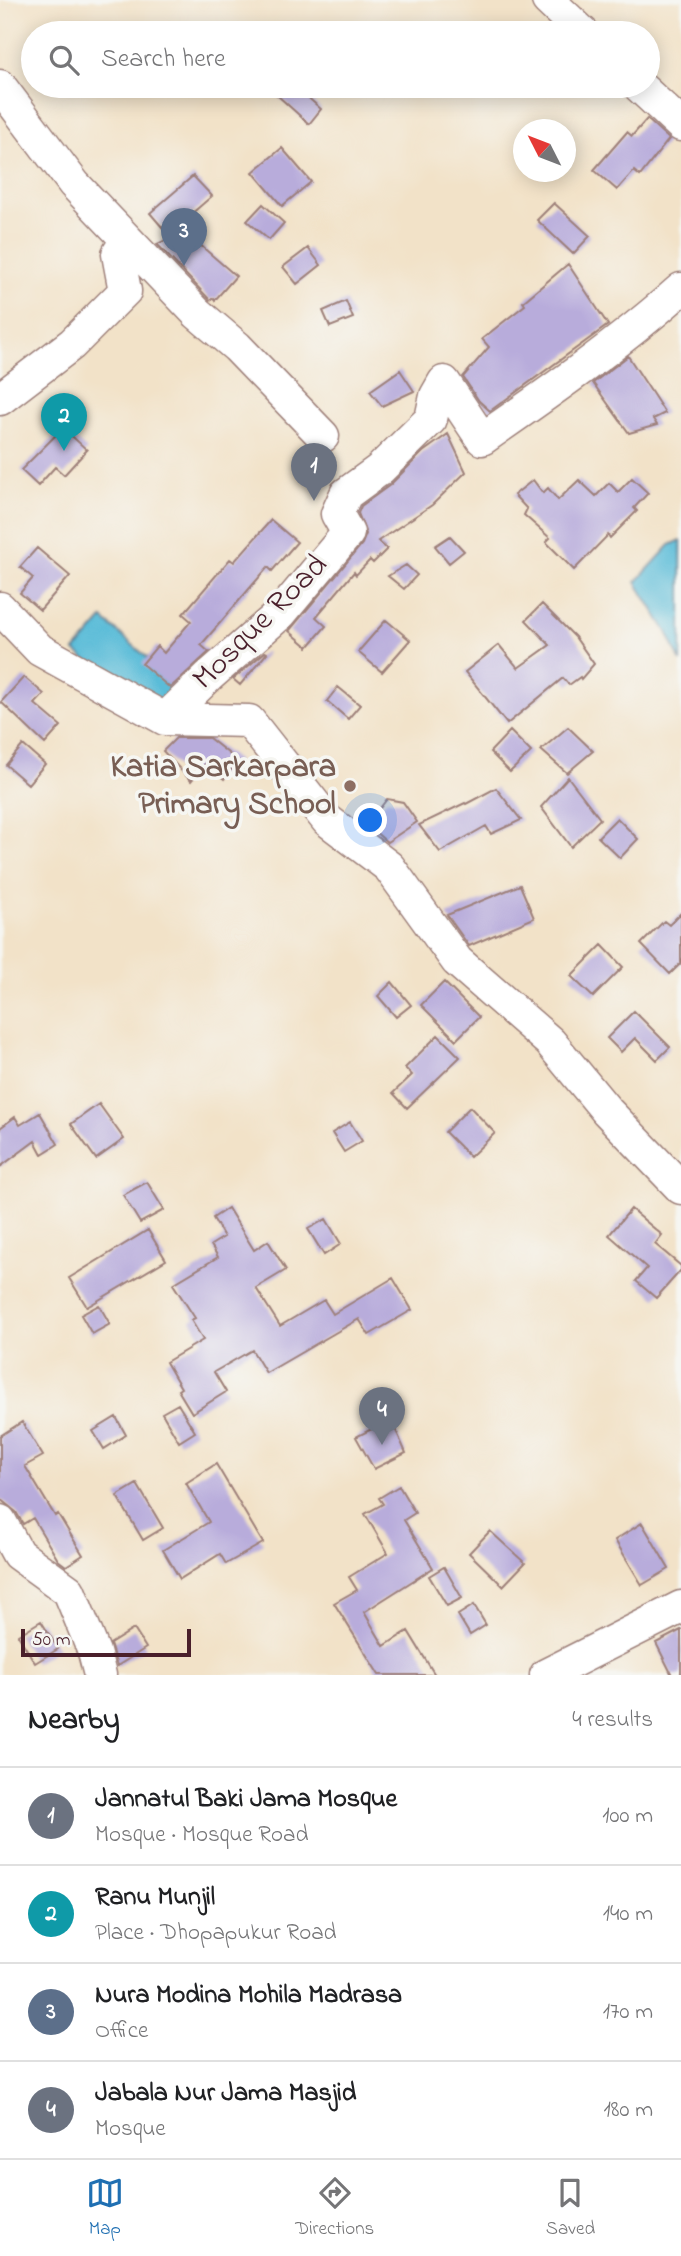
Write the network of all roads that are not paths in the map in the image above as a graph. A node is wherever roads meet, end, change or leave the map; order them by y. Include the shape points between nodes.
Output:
1 (548, 0) edge
2 (570, 21) edge
3 (0, 86) edge
4 (652, 98) edge
5 (681, 125) edge
6 (127, 240) junction
7 (681, 289) edge
8 (0, 399) edge
9 (323, 436) dead end
10 (0, 608) edge
11 (165, 719) junction
12 (681, 1188) edge
13 (0, 1521) edge
14 (681, 1607) edge
15 (100, 1675) edge
16 (545, 1675) edge

1 - 2 street
3 - 6 street via 74,184
4 - 5 street
6 - 8 street via 118,254 125,291 72,344
6 - 9 street
7 - 11 street, Mosque Road via 551,392 482,439 444,382 430,419 379,470 346,494 337,514 348,533 281,613
10 - 11 street via 40,650
11 - 12 street via 249,721 327,820 389,867 457,961 550,1042 607,1111
13 - 15 street via 18,1554 69,1591
14 - 16 street

